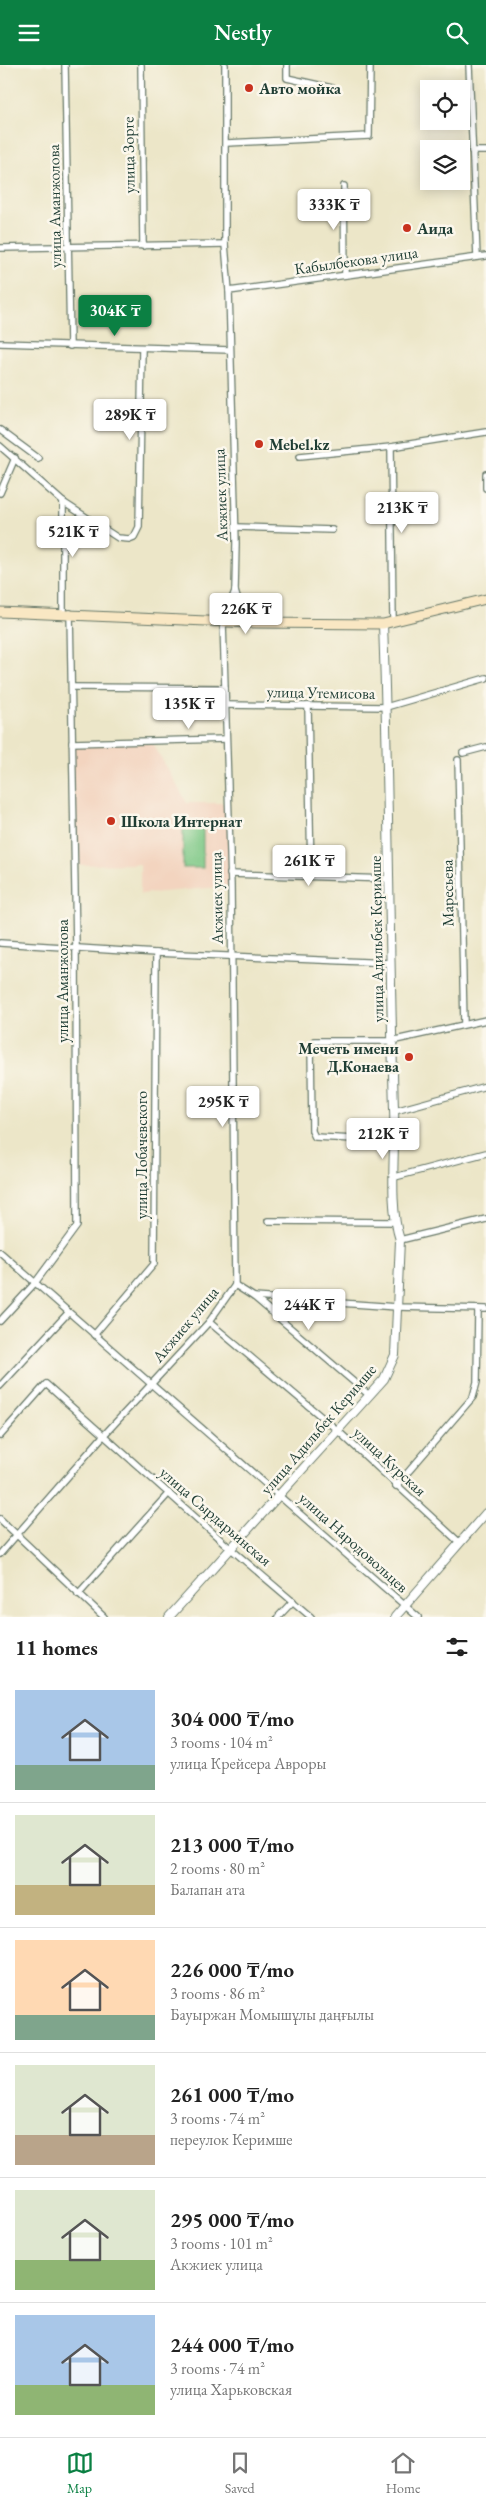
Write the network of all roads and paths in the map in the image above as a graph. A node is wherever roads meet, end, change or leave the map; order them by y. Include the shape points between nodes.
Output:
1 (65, 65) edge
2 (141, 65) edge
3 (225, 65) edge
4 (287, 65) edge
5 (370, 65) edge
6 (469, 65) edge
7 (332, 87) dead end
8 (227, 143) junction
9 (472, 151) junction
10 (486, 151) edge
11 (344, 186) dead end
12 (225, 244) junction
13 (143, 245) junction
14 (0, 247) edge
15 (68, 247) junction
16 (486, 256) edge
17 (477, 257) junction
18 (345, 275) junction
19 (229, 291) junction
20 (0, 343) edge
21 (70, 346) junction
22 (142, 348) junction
23 (230, 350) junction
24 (0, 430) edge
25 (486, 432) edge
26 (0, 446) edge
27 (391, 447) junction
28 (300, 456) dead end
29 (15, 458) junction
30 (38, 458) dead end
31 (486, 474) edge
32 (486, 488) edge
33 (0, 493) edge
34 (63, 502) junction
35 (236, 527) junction
36 (332, 530) dead end
37 (235, 591) junction
38 (486, 599) edge
39 (0, 612) edge
40 (67, 613) junction
41 (224, 622) junction
42 (394, 622) junction
43 (252, 623) junction
44 (383, 624) junction
45 (486, 679) edge
46 (73, 687) junction
47 (225, 688) junction
48 (225, 705) junction
49 (308, 706) junction
50 (386, 707) junction
51 (226, 739) junction
52 (72, 743) junction
53 (486, 747) edge
54 (463, 753) dead end
55 (458, 760) dead end
56 (230, 874) junction
57 (311, 876) junction
58 (390, 879) junction
59 (0, 943) edge
60 (76, 946) junction
61 (156, 953) junction
62 (231, 957) junction
63 (391, 963) junction
64 (486, 1020) edge
65 (464, 1024) junction
66 (391, 1041) junction
67 (486, 1086) edge
68 (394, 1111) junction
69 (394, 1141) junction
70 (486, 1153) edge
71 (395, 1177) junction
72 (486, 1219) edge
73 (268, 1221) dead end
74 (394, 1222) junction
75 (400, 1240) junction
76 (0, 1251) edge
77 (35, 1283) junction
78 (235, 1285) junction
79 (254, 1297) junction
80 (397, 1307) junction
81 (478, 1309) junction
82 (486, 1309) edge
83 (68, 1313) junction
84 (0, 1321) edge
85 (209, 1321) junction
86 (94, 1335) junction
87 (152, 1383) junction
88 (0, 1386) edge
89 (369, 1395) junction
90 (337, 1430) junction
91 (1, 1434) edge
92 (104, 1435) junction
93 (396, 1486) junction
94 (168, 1493) junction
95 (280, 1495) junction
96 (486, 1513) edge
97 (0, 1519) edge
98 (17, 1535) junction
99 (460, 1543) junction
100 (231, 1549) junction
101 (0, 1554) edge
102 (78, 1594) junction
103 (293, 1601) junction
104 (405, 1605) junction
105 (104, 1617) edge
106 (169, 1617) edge
107 (278, 1617) edge
108 (310, 1617) edge
109 (395, 1617) edge
110 (418, 1617) edge

1 - 15 street, улица Аманжолова
2 - 13 street, улица Зорге
3 - 8 street, Акжиек улица
4 - 7 street via 287,78
5 - 8 street via 369,136
6 - 9 street
8 - 12 street, Акжиек улица
9 - 10 street
9 - 17 street
11 - 18 street
12 - 13 street
12 - 19 street, Акжиек улица
13 - 15 street
14 - 15 street
15 - 21 street, улица Аманжолова
16 - 17 street, Кабылбекова улица
17 - 18 street, Кабылбекова улица
18 - 19 street, Кабылбекова улица
19 - 23 street, Акжиек улица
20 - 21 street
21 - 22 street
22 - 23 street
22 - 34 street via 139,527 134,537 118,538
23 - 35 street, Акжиек улица
24 - 30 street
25 - 27 street
26 - 29 street
27 - 28 street
27 - 42 street
29 - 33 street
29 - 34 street
31 - 32 street
34 - 40 street, улица Аманжолова
35 - 36 street
35 - 37 street, Акжиек улица
37 - 41 street, Акжиек улица
37 - 43 street via 241,611
38 - 42 main road
39 - 40 main road
40 - 41 main road
40 - 46 street, улица Аманжолова
41 - 43 main road
41 - 47 street, Акжиек улица
42 - 44 main road
43 - 44 main road
44 - 50 street, улица Адильбек Керимше
45 - 50 street, улица Утемисова
46 - 47 street
46 - 52 street, улица Аманжолова
47 - 48 street, Акжиек улица
48 - 49 street, улица Утемисова
48 - 51 street, Акжиек улица
49 - 50 street, улица Утемисова
49 - 57 street
50 - 58 street, улица Адильбек Керимше
51 - 52 street
51 - 56 street, Акжиек улица
52 - 60 street, улица Аманжолова
53 - 54 street
55 - 65 street, Маресьева
56 - 57 street
56 - 62 street, Акжиек улица
57 - 58 street
58 - 63 street, улица Адильбек Керимше
59 - 60 street
60 - 61 street
60 - 77 street, улица Аманжолова via 77,1226
61 - 62 street
61 - 86 street, улица Лобачевского via 154,1264
62 - 63 street
62 - 78 street, Акжиек улица
63 - 66 street, улица Адильбек Керимше
64 - 65 street
65 - 66 street
66 - 68 street, улица Адильбек Керимше
66 - 69 street via 311,1043 312,1131 315,1137
67 - 68 street
68 - 69 street, улица Адильбек Керимше
69 - 71 street, улица Адильбек Керимше
70 - 71 street
71 - 74 street, улица Адильбек Керимше
72 - 75 street
73 - 74 street
74 - 75 street, улица Адильбек Керимше
75 - 80 street, улица Адильбек Керимше
76 - 77 street, улица Народовольцев
77 - 83 street, улица Народовольцев
77 - 84 street, улица Аманжолова
78 - 79 street
78 - 85 street, Акжиек улица
79 - 80 street
79 - 89 street
80 - 81 street
80 - 89 street, улица Адильбек Керимше via 395,1355 384,1379
81 - 82 street
81 - 93 street via 477,1382 473,1397
83 - 86 street, улица Народовольцев
83 - 88 street
85 - 87 street, Акжиек улица
85 - 90 street, улица Курская
86 - 87 street, улица Народовольцев
87 - 92 street, Акжиек улица
87 - 95 street, улица Народовольцев
89 - 90 street, улица Адильбек Керимше
90 - 93 street, улица Курская
90 - 95 street, улица Адильбек Керимше
91 - 92 street, улица Сырдарьинская via 46,1383
92 - 94 street, улица Сырдарьинская
92 - 98 street, Акжиек улица
93 - 99 street, улица Курская
94 - 100 street, улица Сырдарьинская
94 - 102 street
95 - 100 street, улица Адильбек Керимше
95 - 104 street, улица Народовольцев
96 - 99 street
97 - 98 street
98 - 101 street, Акжиек улица
98 - 102 street
99 - 104 street
100 - 103 street, улица Сырдарьинская
100 - 106 street, улица Адильбек Керимше
102 - 105 street
103 - 107 street
103 - 108 street, улица Сырдарьинская
104 - 109 street
104 - 110 street, улица Народовольцев

